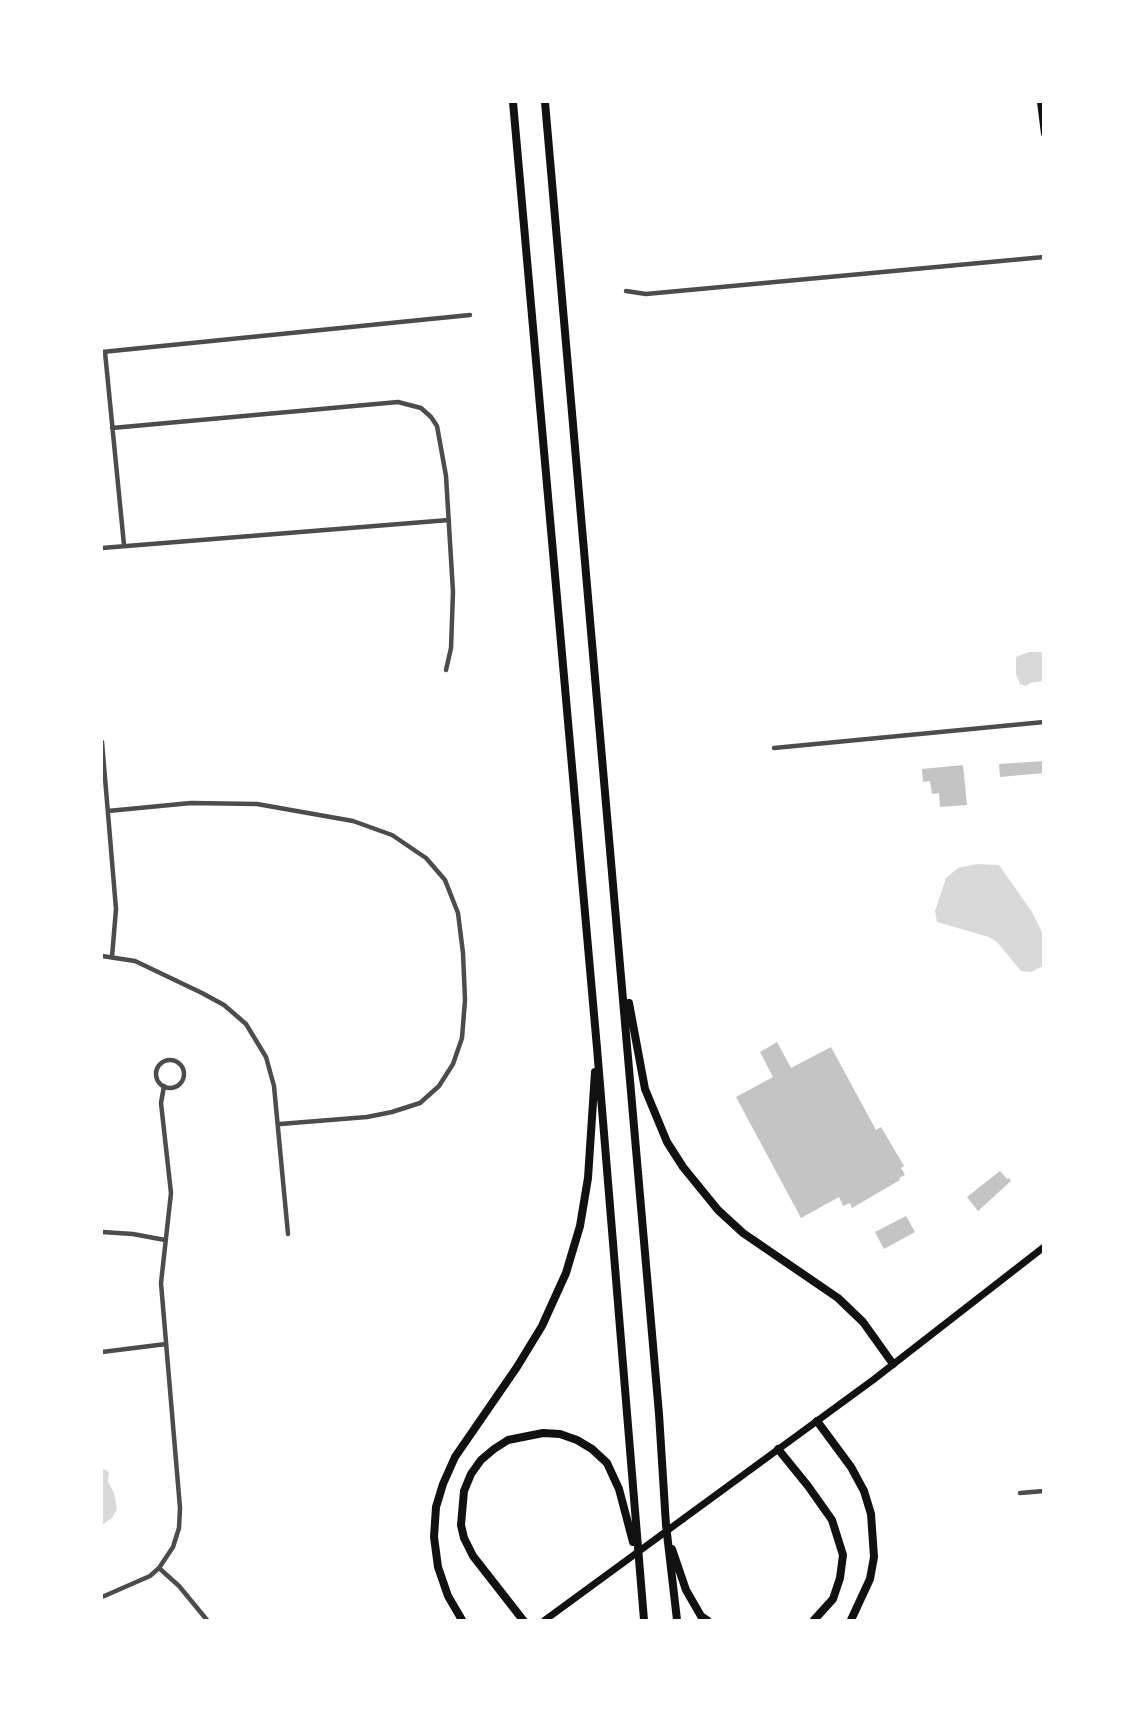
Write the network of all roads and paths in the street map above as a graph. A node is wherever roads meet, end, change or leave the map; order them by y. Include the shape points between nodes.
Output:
1 (512, 102) edge
2 (545, 102) edge
3 (1040, 102) edge
4 (1044, 134) edge
5 (1044, 257) edge
6 (626, 291) dead end
7 (470, 315) dead end
8 (103, 352) edge
9 (112, 428) junction
10 (449, 520) junction
11 (124, 545) junction
12 (102, 548) edge
13 (446, 670) dead end
14 (1044, 722) edge
15 (102, 742) edge
16 (774, 748) dead end
17 (108, 811) junction
18 (620, 953) junction
19 (102, 956) edge
20 (112, 957) junction
21 (597, 1048) junction
22 (164, 1086) junction
23 (280, 1124) junction
24 (102, 1232) edge
25 (288, 1234) dead end
26 (165, 1240) junction
27 (1044, 1247) edge
28 (166, 1344) junction
29 (102, 1352) edge
30 (893, 1364) junction
31 (817, 1421) junction
32 (778, 1449) junction
33 (1044, 1491) edge
34 (1020, 1493) dead end
35 (666, 1525) junction
36 (639, 1565) junction
37 (159, 1568) junction
38 (102, 1597) edge
39 (207, 1620) edge
40 (462, 1620) edge
41 (523, 1620) edge
42 (545, 1620) edge
43 (643, 1620) edge
44 (677, 1620) edge
45 (707, 1620) edge
46 (814, 1620) edge
47 (851, 1620) edge

1 - 21 highway
2 - 18 highway
3 - 4 main road
5 - 6 street via 646,294
7 - 8 street
8 - 9 street
9 - 10 street via 409,403 421,408 437,426
9 - 11 street
10 - 11 street
10 - 13 street via 453,592
11 - 12 street
14 - 16 street
15 - 17 street
17 - 20 street via 116,909
17 - 23 street via 191,803 257,804 353,821 393,835 426,858 445,880 458,913 465,1000 462,1038 453,1065 439,1086 420,1102 391,1112
18 - 30 highway via 645,1088 667,1142 683,1167 743,1233 838,1298 863,1322
18 - 35 highway
19 - 20 street
20 - 23 street via 135,961 202,993 246,1024 266,1057
21 - 36 highway
21 - 40 highway via 588,1178 566,1273 524,1357 455,1457 436,1507 438,1567
22 - 22 street via 172,1087 182,1079 181,1066 174,1061 158,1066 156,1075
22 - 26 street via 161,1103 171,1194
23 - 25 street
24 - 26 street
26 - 28 street via 161,1283
27 - 30 highway
28 - 29 street
28 - 37 street via 180,1508 173,1546
30 - 31 highway
31 - 32 highway
31 - 47 highway via 851,1467 871,1514 874,1557 870,1579
32 - 42 highway
32 - 46 highway via 832,1520 843,1555 833,1599
33 - 34 street
35 - 44 highway
35 - 45 highway via 686,1590
36 - 41 highway via 619,1489 607,1463 592,1449 560,1434 508,1440 481,1460 471,1474 464,1491 461,1525 473,1556
36 - 43 highway
37 - 38 street
37 - 39 street

